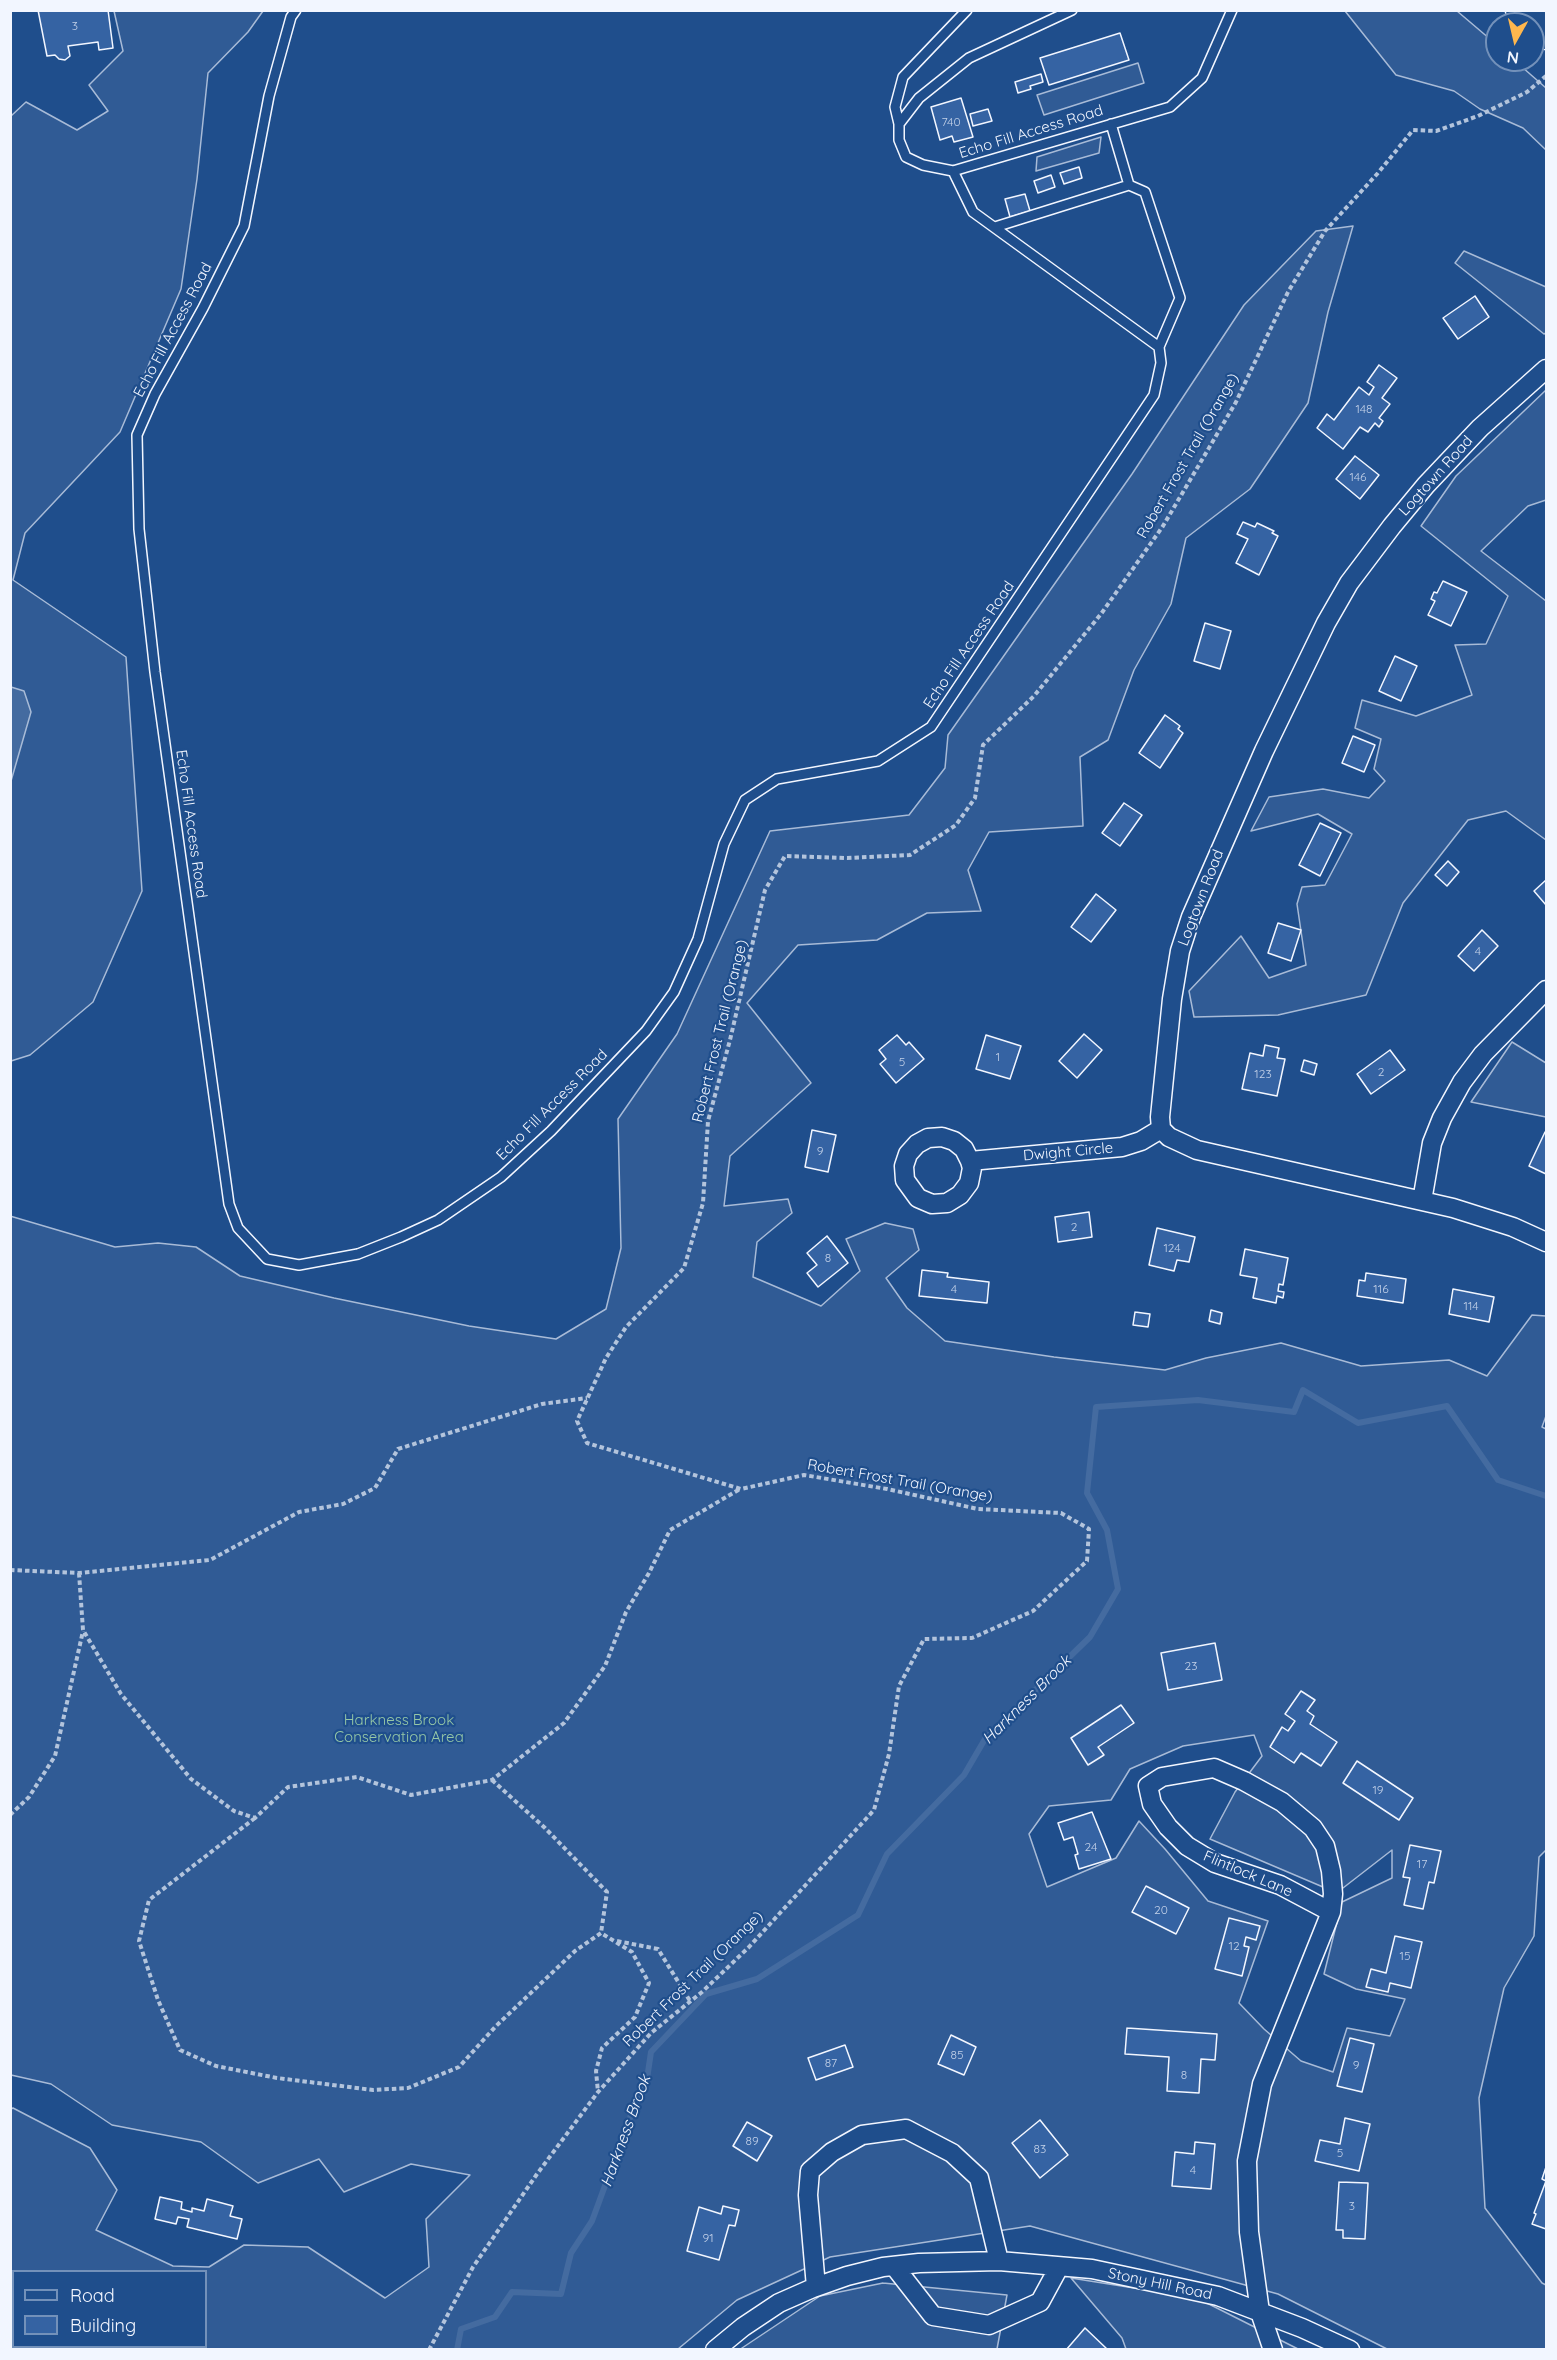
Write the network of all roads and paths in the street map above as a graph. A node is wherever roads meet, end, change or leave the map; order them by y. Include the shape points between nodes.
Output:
1 (296, 10) edge
2 (967, 10) edge
3 (1072, 10) edge
4 (1232, 10) edge
5 (1521, 10) edge
6 (1546, 33) edge
7 (1546, 75) edge
8 (899, 124) junction
9 (1111, 124) junction
10 (953, 171) junction
11 (1128, 186) junction
12 (995, 227) junction
13 (1159, 347) junction
14 (1546, 369) edge
15 (1546, 990) edge
16 (1161, 1129) junction
17 (970, 1161) dead end
18 (1422, 1201) junction
19 (1546, 1242) edge
20 (587, 1398) junction
21 (741, 1489) junction
22 (10, 1570) edge
23 (79, 1573) junction
24 (83, 1630) junction
25 (492, 1780) junction
26 (10, 1815) edge
27 (255, 1818) junction
28 (1331, 1912) junction
29 (601, 1933) junction
30 (614, 1941) junction
31 (690, 2001) junction
32 (598, 2092) junction
33 (999, 2261) junction
34 (894, 2266) junction
35 (1059, 2267) junction
36 (816, 2287) junction
37 (1260, 2312) junction
38 (429, 2349) edge
39 (715, 2349) edge
40 (1273, 2349) edge
41 (1350, 2349) edge

1 - 13 lane, Echo Fill Access Road via 269,96 244,226 137,435 139,529 155,672 229,1204 238,1228 267,1259 299,1265 321,1262 401,1238 438,1220 501,1178 551,1131 646,1031 674,992 698,939 724,844 745,800 777,779 878,760 931,727 1154,395 1161,363
2 - 8 lane via 903,77 896,107
3 - 8 lane via 969,58 919,98
4 - 9 lane, Echo Fill Access Road via 1202,78 1170,107
5 - 6 highway
7 - 20 path, Robert Frost Trail (Orange) via 1527,92 1478,116 1436,130 1413,130 1325,231 1288,292 1236,402 1163,526 1034,696 983,745 975,798 956,825 910,855 785,856 765,890 708,1121 704,1203 684,1268 626,1327
8 - 10 lane via 899,140 906,157
9 - 10 lane, Echo Fill Access Road
9 - 11 lane
10 - 12 lane, Echo Fill Access Road via 973,212
11 - 12 lane
11 - 13 lane via 1145,192 1180,298
12 - 13 lane, Echo Fill Access Road
14 - 16 street, Logtown Road via 1480,428 1426,485 1349,583 1326,623 1264,751 1184,939 1172,999 1160,1105
15 - 18 street via 1483,1054 1462,1082 1432,1143
16 - 17 street, Dwight Circle via 1122,1147
16 - 18 street via 1197,1150
18 - 19 street via 1487,1218
20 - 21 path, Robert Frost Trail (Orange) via 576,1421 587,1443
20 - 23 path via 542,1404 398,1449 375,1488 343,1503 299,1512 210,1560
21 - 25 path via 670,1530 626,1612 605,1666 564,1723
21 - 31 path, Robert Frost Trail (Orange) via 804,1475 978,1509 1061,1512 1089,1529 1087,1561 1033,1611 972,1638 924,1639 899,1686 889,1754 874,1810 749,1947
22 - 23 path
23 - 24 path
24 - 26 path via 55,1756 29,1797
24 - 27 path via 121,1694 191,1779 234,1811
25 - 27 path via 411,1795 357,1777 288,1788
25 - 29 path via 607,1892
27 - 29 path via 149,1900 139,1941 180,2050 216,2066 373,2090 408,2088 459,2067 575,1951
28 - 28 street, Flintlock Lane via 1334,1894 1325,1846 1313,1828 1282,1802 1214,1768 1162,1777 1148,1786 1152,1804 1188,1846 1215,1863 1280,1885
28 - 37 street, Flintlock Lane via 1262,2084 1252,2128 1247,2161 1249,2232
29 - 30 path
30 - 31 path via 658,1949
30 - 32 path via 632,1952 650,1983 635,2017 602,2048 596,2071
31 - 32 path, Robert Frost Trail (Orange) via 651,2033
32 - 38 path, Robert Frost Trail (Orange) via 472,2267
33 - 34 street, Stony Hill Road
33 - 35 street, Stony Hill Road
33 - 36 street via 980,2178 952,2153 906,2129 862,2135 832,2152 810,2171 808,2194
34 - 35 street via 933,2316 989,2325 1040,2302
34 - 36 street, Stony Hill Road
35 - 37 street, Stony Hill Road via 1092,2269 1218,2296
36 - 39 street, Stony Hill Road via 779,2303
37 - 40 street
37 - 41 street, Stony Hill Road

